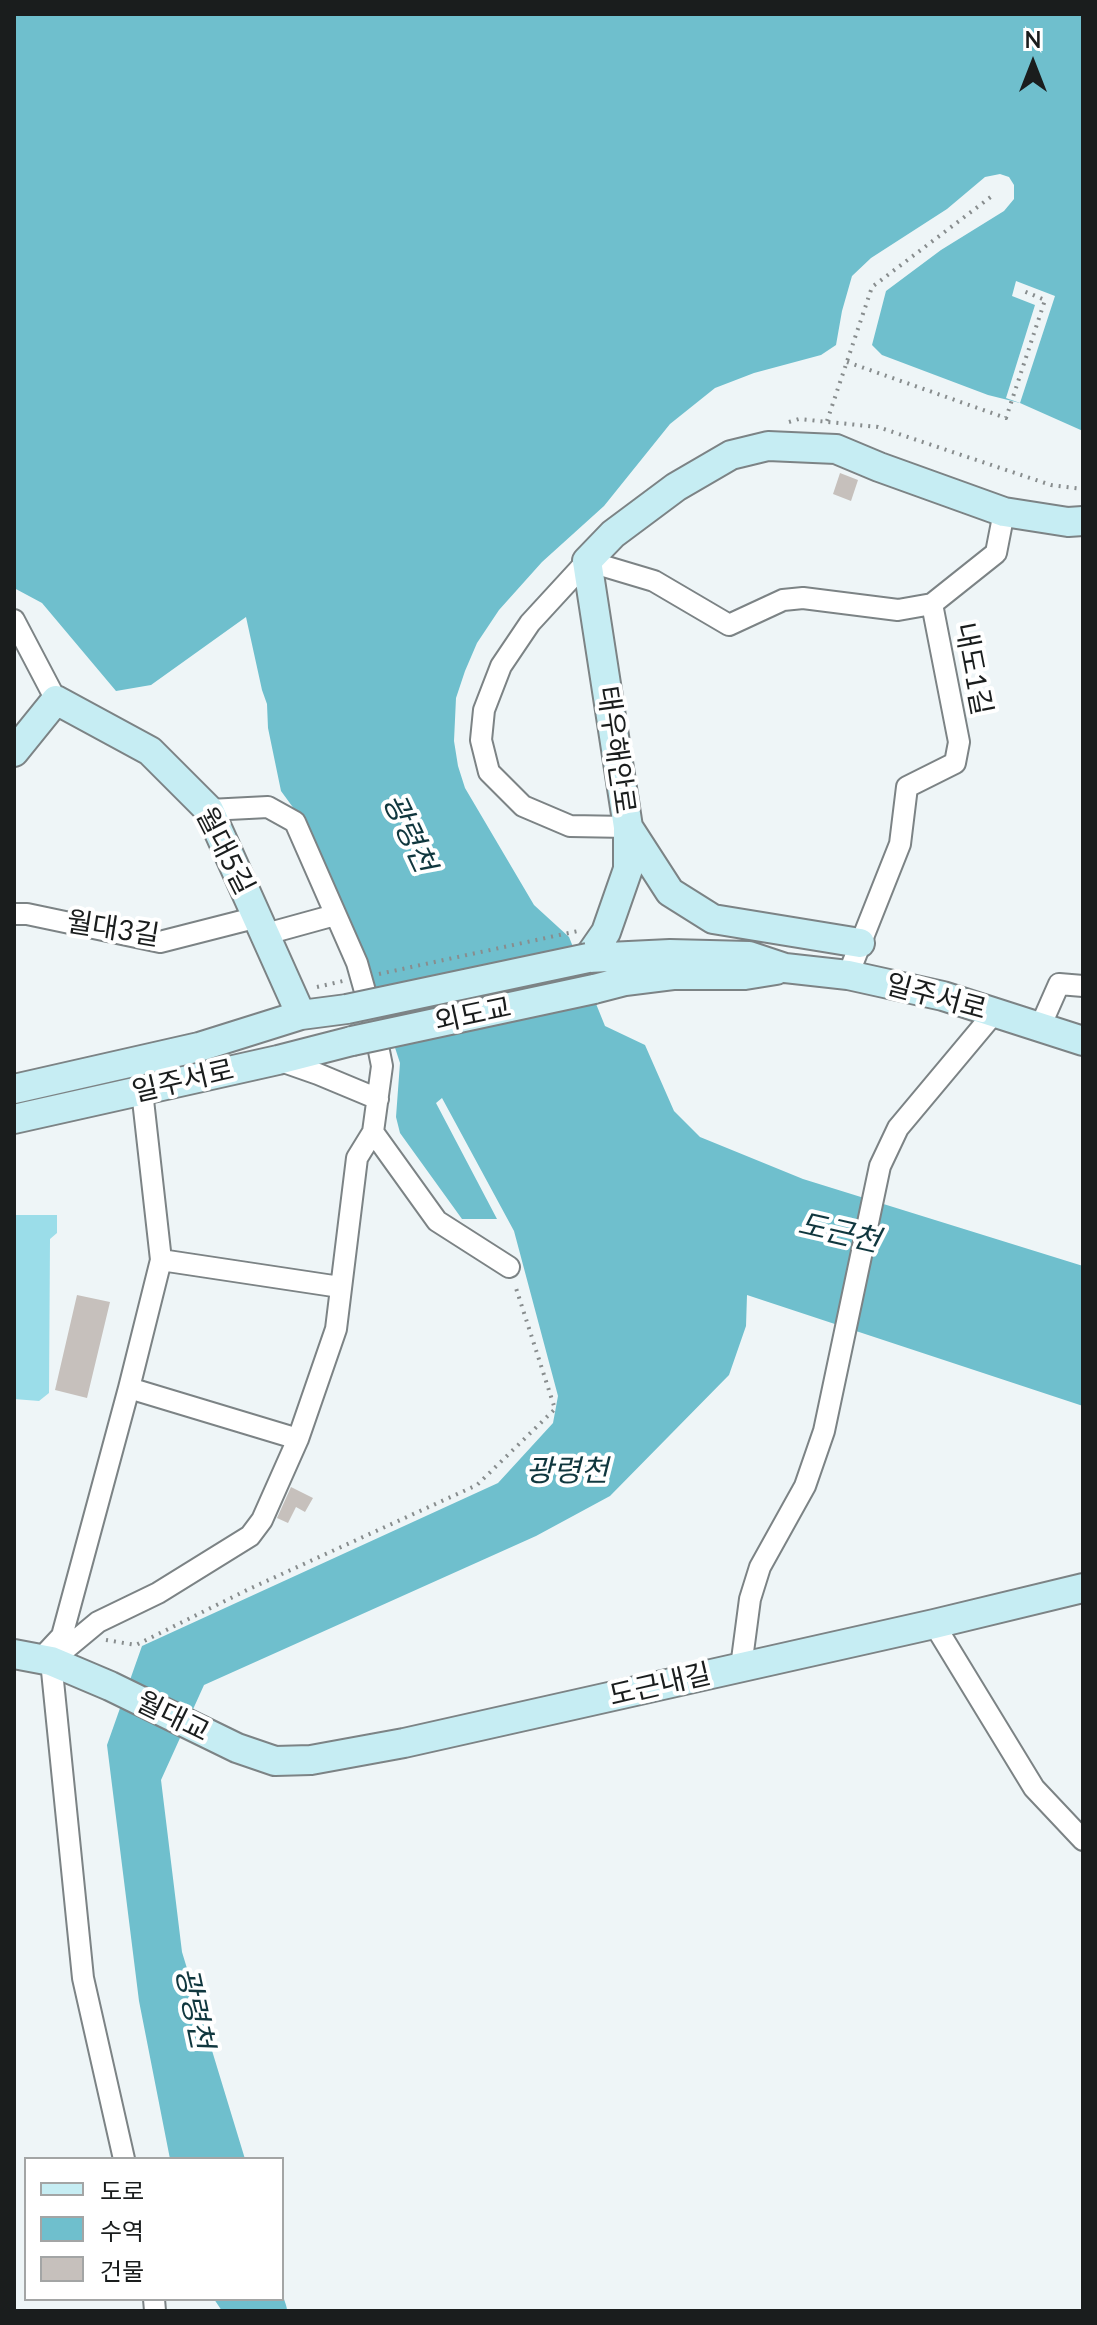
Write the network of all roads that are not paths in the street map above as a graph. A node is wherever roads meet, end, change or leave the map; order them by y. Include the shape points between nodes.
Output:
1 (1004, 512) junction
2 (1083, 521) edge
3 (587, 561) junction
4 (932, 604) junction
5 (14, 620) edge
6 (56, 700) junction
7 (14, 752) edge
8 (209, 810) junction
9 (628, 827) junction
10 (14, 914) edge
11 (335, 915) junction
12 (262, 925) junction
13 (860, 943) junction
14 (582, 945) junction
15 (785, 968) junction
16 (848, 975) junction
17 (1083, 986) edge
18 (594, 989) joint
19 (347, 1009) joint
20 (995, 1012) junction
21 (301, 1015) junction
22 (1040, 1027) junction
23 (352, 1041) joint
24 (1083, 1041) edge
25 (278, 1060) junction
26 (14, 1089) edge
27 (142, 1091) junction
28 (378, 1099) junction
29 (14, 1119) edge
30 (373, 1132) junction
31 (161, 1260) junction
32 (509, 1267) road end
33 (340, 1287) junction
34 (129, 1388) junction
35 (298, 1439) junction
36 (1083, 1588) edge
37 (934, 1624) junction
38 (35, 1658) edge
39 (741, 1667) junction
40 (14, 1672) edge
41 (237, 1748) joint
42 (1083, 1840) edge
43 (124, 2157) edge

1 - 2 street, 태우해안로
1 - 3 street, 태우해안로 via 836,449 822,434 731,455 676,487 613,534
1 - 4 street via 996,553
3 - 4 street, 내도1길 via 654,581 729,625 783,600 898,610
3 - 9 street, 태우해안로
3 - 9 street, 태우해안로 via 530,623 501,666 484,710 481,740 489,772 523,806 570,826
4 - 13 street, 내도1길 via 959,742 955,763 907,787 900,844
5 - 6 street
6 - 7 street
6 - 8 street, 월대5길 via 150,751
8 - 11 street via 268,807 295,822
8 - 12 street, 월대5길
9 - 13 street via 670,892 713,919
9 - 14 street via 628,869 606,932
10 - 12 street, 월대3길 via 160,942
11 - 12 street, 월대3길
11 - 28 street via 357,963 372,1016 382,1066
12 - 21 street, 월대5길
13 - 16 street, 내도1길
14 - 15 street, 일주서로 via 749,956
14 - 19 street, 외도교, bridge
15 - 16 street, 일주서로
15 - 18 street, 일주서로 via 745,975 673,975
16 - 20 street, 일주서로
17 - 22 street via 1059,984
18 - 23 street, 외도교, bridge
19 - 21 street, 일주서로
20 - 22 street, 일주서로
20 - 39 street via 898,1128 880,1166 824,1431 805,1486 760,1567
21 - 26 street, 일주서로 via 199,1047
22 - 24 street, 일주서로
23 - 25 street, 일주서로
25 - 27 street, 일주서로
25 - 28 street
27 - 29 street, 일주서로
27 - 31 street
28 - 30 street
30 - 32 street via 437,1221
30 - 33 street via 357,1158
31 - 33 street
31 - 34 street
33 - 35 street via 336,1329
34 - 35 street
34 - 38 street via 62,1636
35 - 38 street via 250,1536 158,1593
36 - 37 street, 도근내길
37 - 39 street, 도근내길
37 - 42 street via 1034,1788
38 - 40 street
38 - 41 street, 월대교 via 110,1686
38 - 43 street via 83,1978
39 - 41 street, 도근내길 via 311,1760 275,1761

